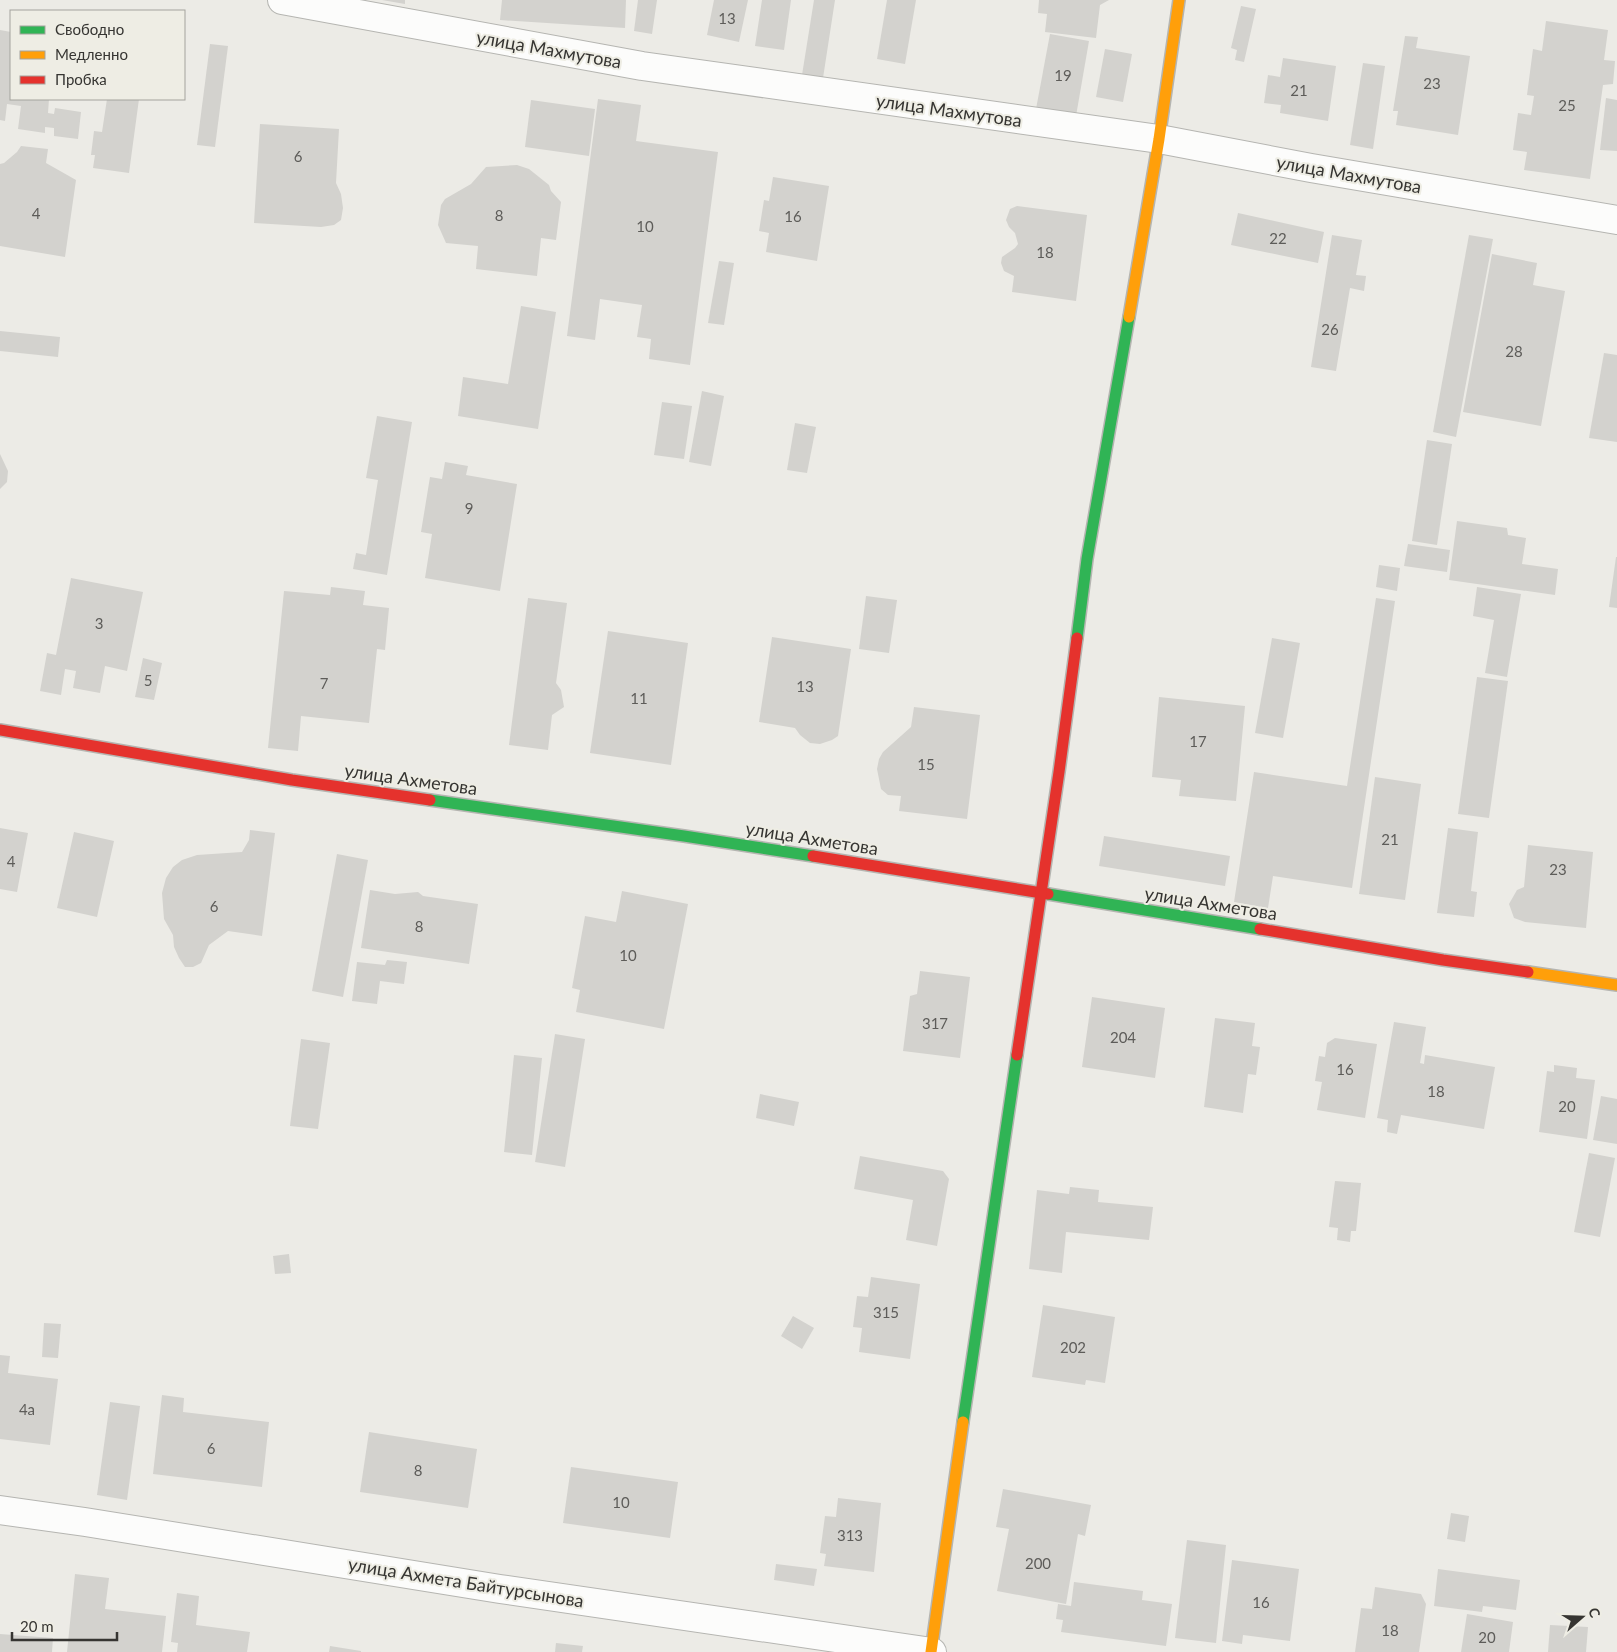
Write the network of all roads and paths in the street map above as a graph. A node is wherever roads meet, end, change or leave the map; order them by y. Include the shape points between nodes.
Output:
1 (282, 0) edge
2 (1179, 0) edge
3 (1159, 139) junction
4 (1617, 220) edge
5 (0, 730) edge
6 (1042, 893) junction
7 (1617, 985) edge
8 (0, 1510) edge
9 (920, 1651) edge

1 - 3 street, улица Махмутова via 642,66
2 - 3 street
3 - 4 street, улица Махмутова
3 - 6 street via 1087,558
5 - 6 street, улица Ахметова via 292,780 684,836
6 - 7 street, улица Ахметова via 1443,960
6 - 9 street via 948,1524
8 - 9 street, улица Ахмета Байтурсынова

